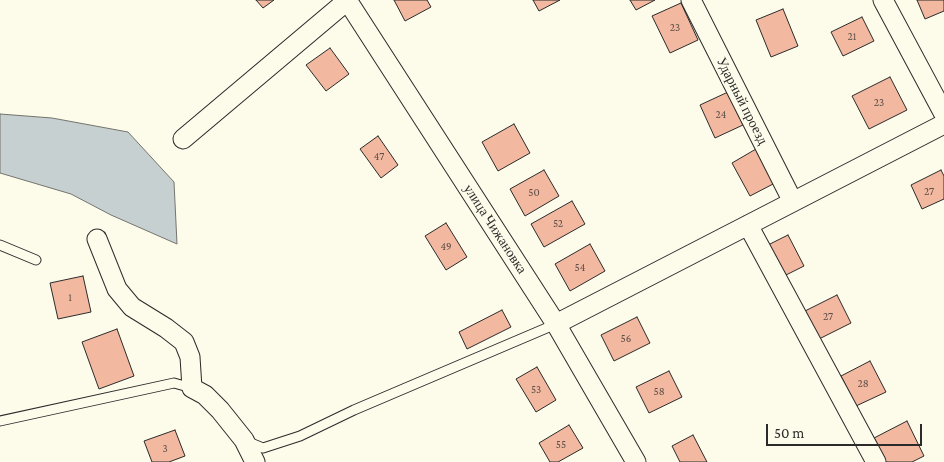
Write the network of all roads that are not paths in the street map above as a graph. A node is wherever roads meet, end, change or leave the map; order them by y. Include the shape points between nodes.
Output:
1 (347, 0) edge
2 (691, 0) edge
3 (883, 0) edge
4 (944, 114) edge
5 (944, 124) edge
6 (183, 139) dead end
7 (793, 202) junction
8 (748, 225) junction
9 (97, 239) dead end
10 (0, 245) edge
11 (36, 260) dead end
12 (556, 324) junction
13 (192, 388) junction
14 (0, 421) edge
15 (244, 440) junction
16 (255, 462) edge
17 (636, 462) edge
18 (876, 462) edge

1 - 6 street
1 - 12 street, улица Чижановка
2 - 7 street, Ударный проезд
3 - 4 street
5 - 7 street
7 - 8 street
8 - 12 street
8 - 18 street
9 - 13 street via 117,289 132,307 184,342 190,357
10 - 11 lane
12 - 15 lane via 300,436 263,448
12 - 17 street, улица Чижановка
13 - 14 lane via 174,384
13 - 15 street via 205,395
15 - 16 street

